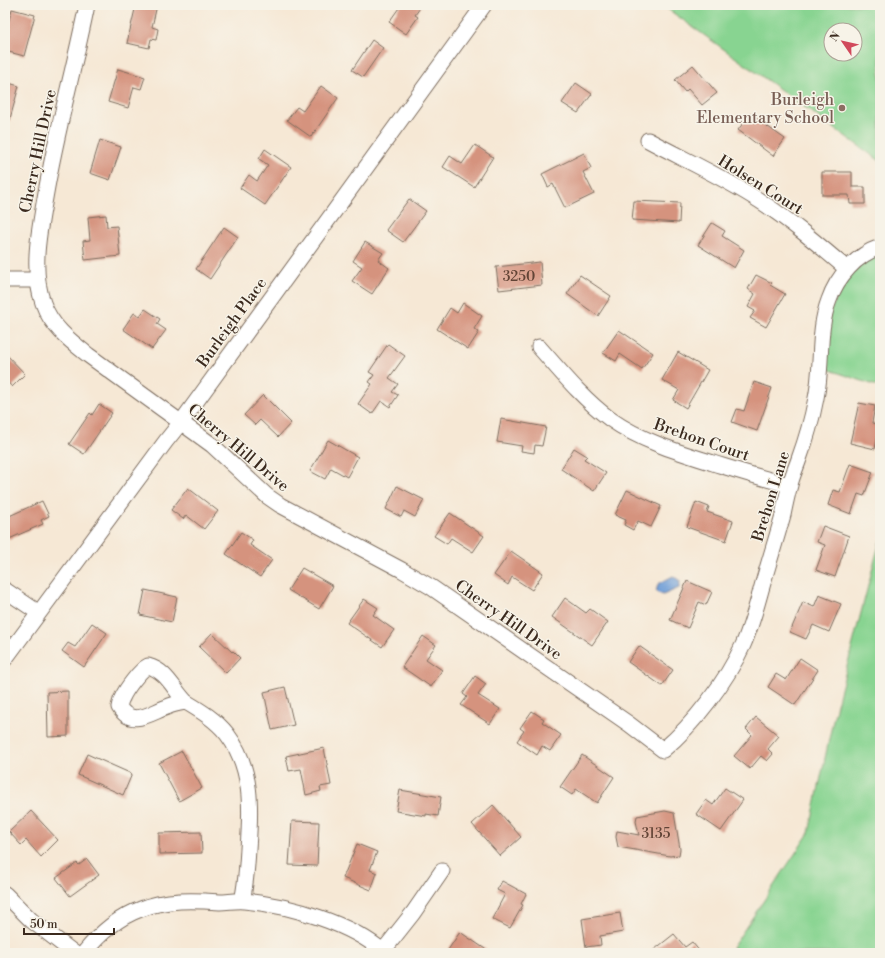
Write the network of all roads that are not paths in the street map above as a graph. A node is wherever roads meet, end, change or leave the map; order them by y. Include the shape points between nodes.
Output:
1 (87, 5) edge
2 (484, 5) edge
3 (648, 140) dead end
4 (880, 247) edge
5 (847, 269) junction
6 (5, 280) edge
7 (38, 280) junction
8 (539, 347) dead end
9 (182, 421) junction
10 (790, 485) junction
11 (5, 590) edge
12 (39, 613) junction
13 (5, 659) edge
14 (186, 702) dead end
15 (663, 750) joint
16 (442, 871) dead end
17 (5, 894) edge
18 (242, 901) junction
19 (384, 952) edge
20 (74, 953) edge
21 (84, 953) edge

1 - 7 street, Cherry Hill Drive via 50,170 40,230 36,268
2 - 9 street, Burleigh Place
3 - 5 street, Holsen Court via 760,201 800,229
4 - 5 street, Brehon Lane
5 - 10 street, Brehon Lane via 834,286 825,311 816,398
6 - 7 street
7 - 9 street, Cherry Hill Drive via 49,316 68,339
8 - 10 street, Brehon Court via 594,405 640,437 680,453
9 - 12 street, Burleigh Place
9 - 15 street, Cherry Hill Drive via 280,505 431,587
10 - 15 street, Brehon Lane via 755,611 734,664 699,712
11 - 12 street
12 - 13 street, Burleigh Place
14 - 18 street via 214,721 227,734 236,749 248,781 250,819 246,884
16 - 19 street
17 - 20 street via 31,920
18 - 19 street via 308,914 355,934
18 - 21 street via 161,903 142,908 112,925

